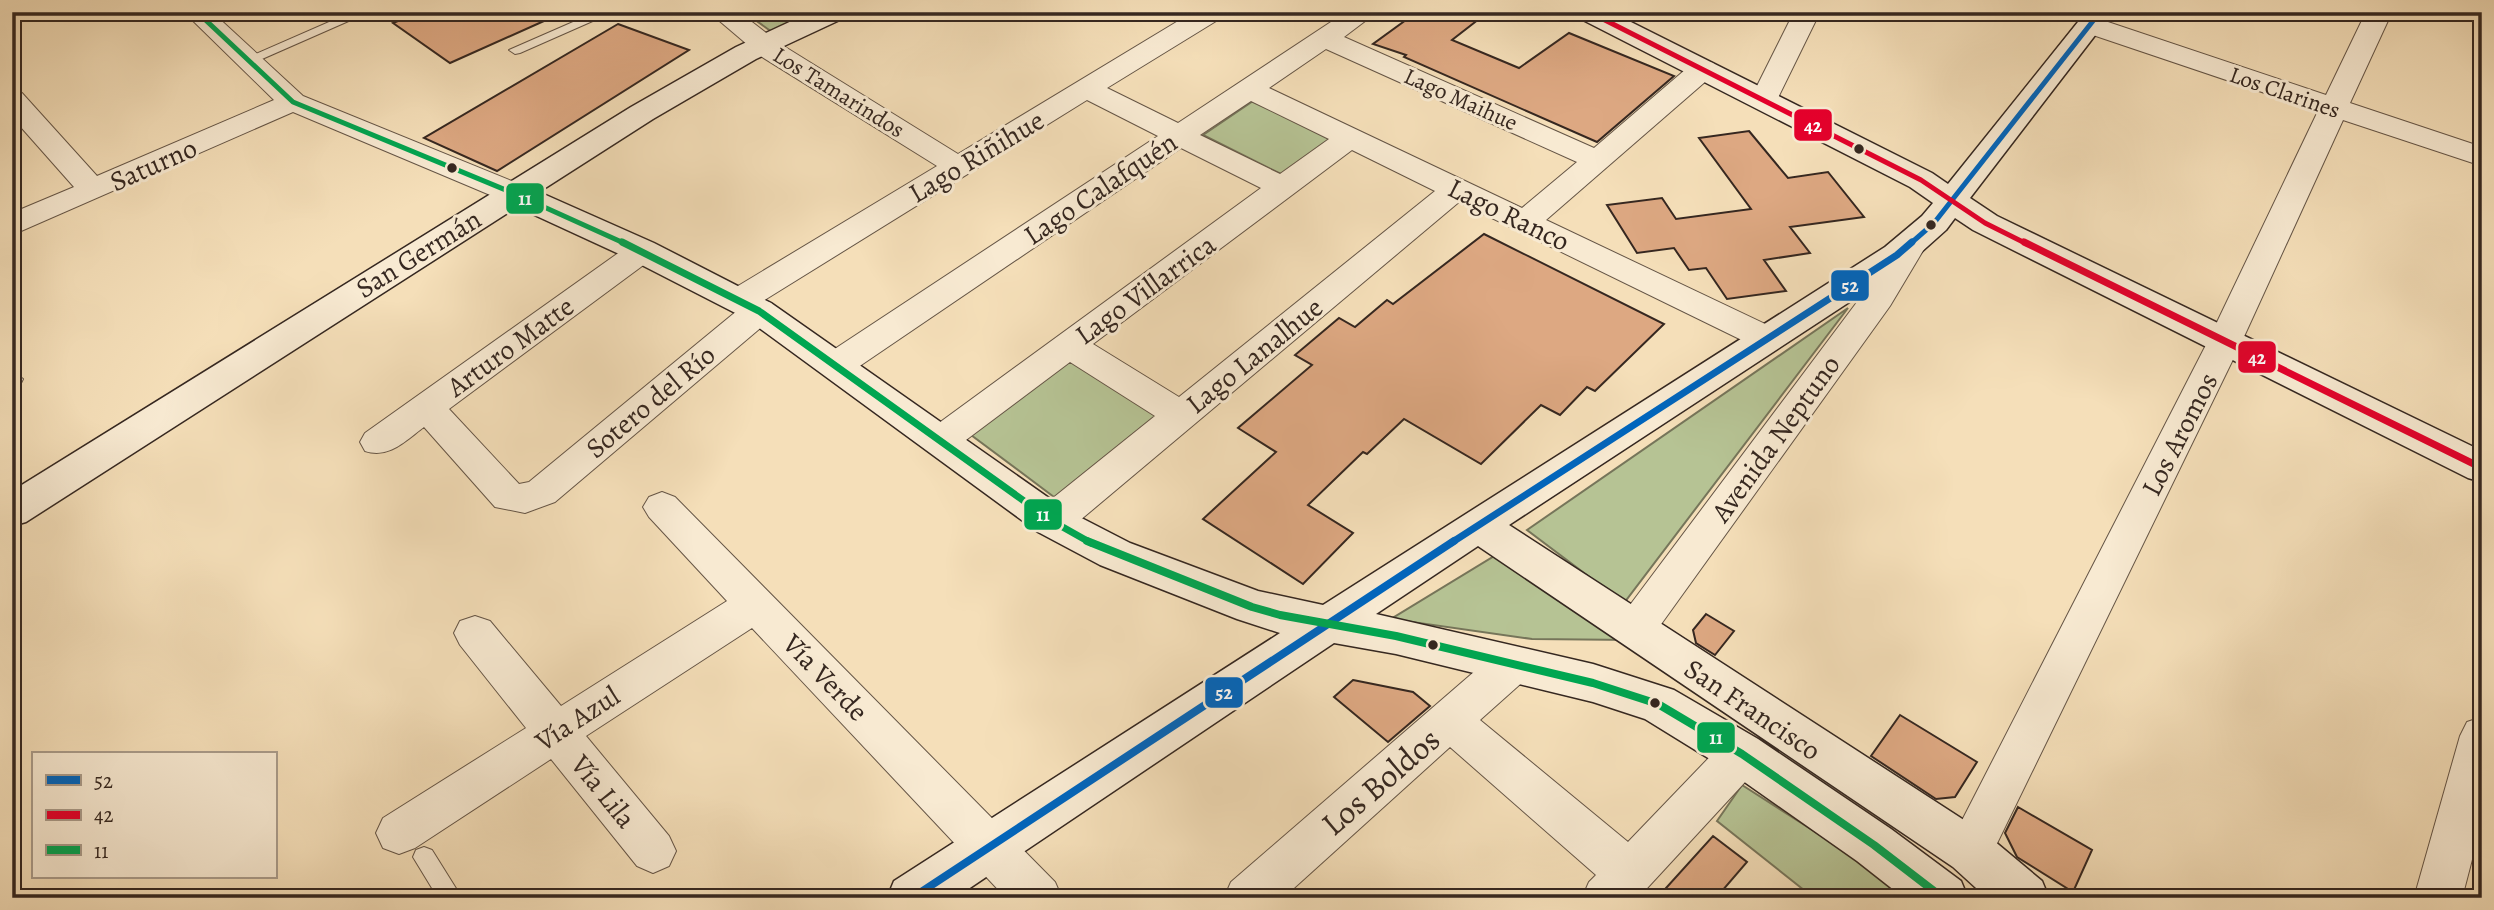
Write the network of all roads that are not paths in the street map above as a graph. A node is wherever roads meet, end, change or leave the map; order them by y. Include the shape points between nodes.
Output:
1 (197, 12) edge
2 (363, 12) edge
3 (607, 12) edge
4 (722, 12) edge
5 (834, 12) edge
6 (1212, 12) edge
7 (1807, 12) edge
8 (2379, 12) edge
9 (1595, 14) edge
10 (2095, 19) edge
11 (1344, 21) edge
12 (765, 45) junction
13 (515, 50) dead end
14 (248, 60) junction
15 (1703, 69) junction
16 (1087, 89) junction
17 (1249, 89) junction
18 (1764, 100) junction
19 (293, 102) junction
20 (2335, 109) junction
21 (16, 110) edge
22 (1180, 136) junction
23 (1349, 138) junction
24 (2482, 157) edge
25 (1597, 160) junction
26 (959, 167) junction
27 (1282, 187) junction
28 (1457, 189) junction
29 (93, 190) junction
30 (513, 193) junction
31 (1952, 201) junction
32 (1525, 222) junction
33 (12, 225) edge
34 (1911, 244) junction
35 (642, 251) junction
36 (750, 305) junction
37 (1768, 339) junction
38 (2225, 341) junction
39 (1069, 345) junction
40 (836, 365) junction
41 (426, 407) junction
42 (1181, 415) junction
43 (941, 440) junction
44 (377, 442) dead end
45 (2482, 468) edge
46 (662, 507) dead end
47 (12, 511) edge
48 (1052, 521) junction
49 (1478, 525) junction
50 (756, 604) junction
51 (1329, 625) junction
52 (1635, 629) junction
53 (475, 633) dead end
54 (1512, 664) junction
55 (1449, 720) junction
56 (556, 732) junction
57 (2482, 736) edge
58 (1742, 754) junction
59 (412, 845) joint
60 (989, 847) junction
61 (653, 851) dead end
62 (1970, 851) junction
63 (1618, 886) edge
64 (451, 898) edge
65 (912, 898) edge
66 (1038, 898) edge
67 (1248, 898) edge
68 (1943, 898) edge
69 (2024, 898) edge
70 (2438, 898) edge

1 - 14 street
2 - 14 lane
3 - 13 lane
4 - 12 street, Los Tamarindos
5 - 12 street, San Germán
6 - 16 street, Lago Riñihue
7 - 18 street
8 - 20 street, Los Aromos
9 - 15 street
10 - 20 street, Los Clarines
10 - 31 street, Avenida Neptuno
11 - 17 street, Lago Calafquén
11 - 25 street, Lago Maihue
12 - 26 street, Los Tamarindos
12 - 30 street, San Germán via 642,113
14 - 19 street
15 - 18 street
15 - 25 street
16 - 22 street
16 - 26 street, Lago Riñihue
17 - 22 street, Lago Calafquén
17 - 23 street, Lago Ranco
18 - 31 street via 1921,180
19 - 29 street, Saturno
19 - 30 street
20 - 24 street, Los Clarines
20 - 38 street, Los Aromos
21 - 29 street
22 - 27 street
22 - 40 street, Lago Calafquén
23 - 27 street, Lago Villarrica
23 - 28 street, Lago Ranco
25 - 32 street
26 - 36 street, Lago Riñihue
27 - 39 street, Lago Villarrica
28 - 32 street, Lago Ranco
28 - 42 street, Lago Lanalhue
29 - 33 street, Saturno
30 - 35 street, San Francisco
30 - 47 street, San Germán
31 - 34 street, Avenida Neptuno
31 - 38 street via 1985,223
32 - 37 street, Lago Ranco
34 - 37 street, Avenida Neptuno
34 - 52 street, Avenida Neptuno via 1878,298
35 - 36 street, San Francisco
35 - 41 street, Arturo Matte
36 - 40 street, San Francisco
36 - 41 street, Sotero del Río via 542,492 525,499 508,498
37 - 49 street, Avenida Neptuno
38 - 45 street
38 - 62 street, Los Aromos
39 - 42 street
39 - 43 street, Lago Villarrica
40 - 43 street, San Francisco
41 - 44 street, Arturo Matte
42 - 48 street, Lago Lanalhue
43 - 48 street, San Francisco
46 - 50 street, Vía Verde
48 - 51 street, San Francisco via 1115,554 1252,607
49 - 51 street, Avenida Neptuno
49 - 52 street, San Francisco
50 - 56 street, Vía Azul
50 - 60 street, Vía Verde
51 - 54 street, San Francisco
51 - 60 street, Avenida Neptuno
52 - 62 street, San Francisco
53 - 56 street, Vía Lila
54 - 55 street, Los Boldos
54 - 58 street, San Francisco via 1626,691 1682,716
55 - 63 street
55 - 67 street, Los Boldos
56 - 59 street, Vía Azul
56 - 61 street, Vía Lila
57 - 70 street
58 - 63 street
58 - 68 street, San Francisco
59 - 64 lane
60 - 65 street, Avenida Neptuno
60 - 66 street, Vía Verde
62 - 69 street, San Francisco

